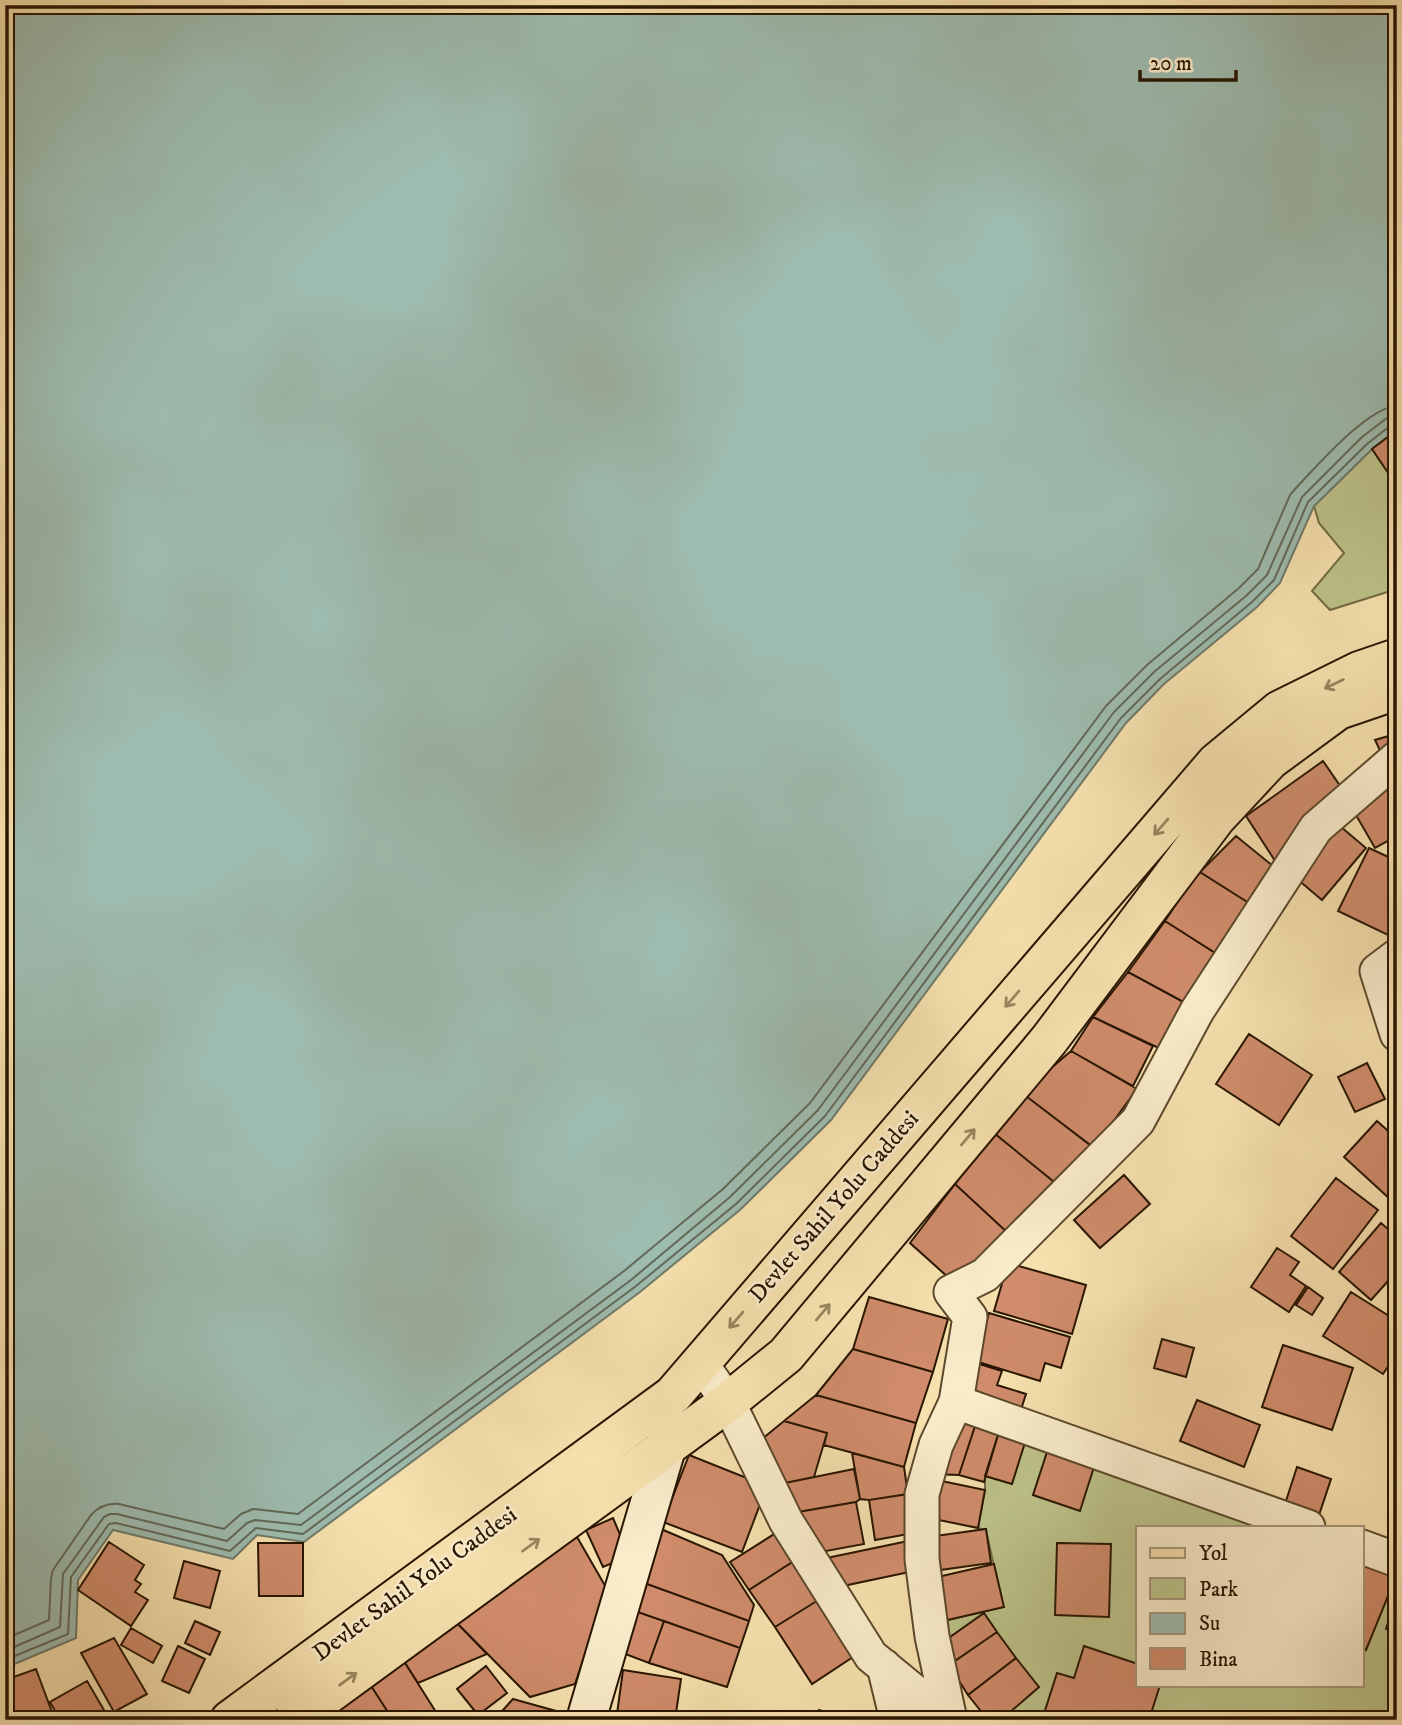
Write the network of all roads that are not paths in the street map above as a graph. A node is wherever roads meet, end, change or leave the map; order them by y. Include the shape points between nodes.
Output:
1 (1397, 658) edge
2 (1397, 690) edge
3 (1397, 758) edge
4 (1397, 956) edge
5 (1397, 1034) edge
6 (700, 1362) junction
7 (673, 1395) junction
8 (728, 1402) junction
9 (956, 1402) junction
10 (667, 1445) junction
11 (1305, 1526) edge
12 (1364, 1548) edge
13 (1397, 1560) edge
14 (884, 1666) junction
15 (230, 1720) edge
16 (293, 1720) edge
17 (586, 1720) edge
18 (897, 1720) edge
19 (950, 1720) edge

1 -> 6 main road, Devlet Sahil Yolu Caddesi via 1359,671 1280,710 1216,763
8 -> 2 main road, Devlet Sahil Yolu Caddesi via 795,1345 1049,1040 1216,818 1270,760 1338,710
3 - 9 street via 1317,828 1197,1011 1138,1121 985,1275 951,1292 970,1317
4 - 5 street via 1377,971
6 - 7 main road, Devlet Sahil Yolu Caddesi
6 - 8 street
7 - 10 street
7 - 15 main road, Devlet Sahil Yolu Caddesi
8 - 10 main road, Devlet Sahil Yolu Caddesi
8 - 14 street via 786,1521 872,1656
9 - 11 street
9 - 19 street via 936,1446 922,1494 922,1559
16 -> 10 main road, Devlet Sahil Yolu Caddesi
10 - 17 street
12 - 13 street
14 - 18 street
14 - 19 street

